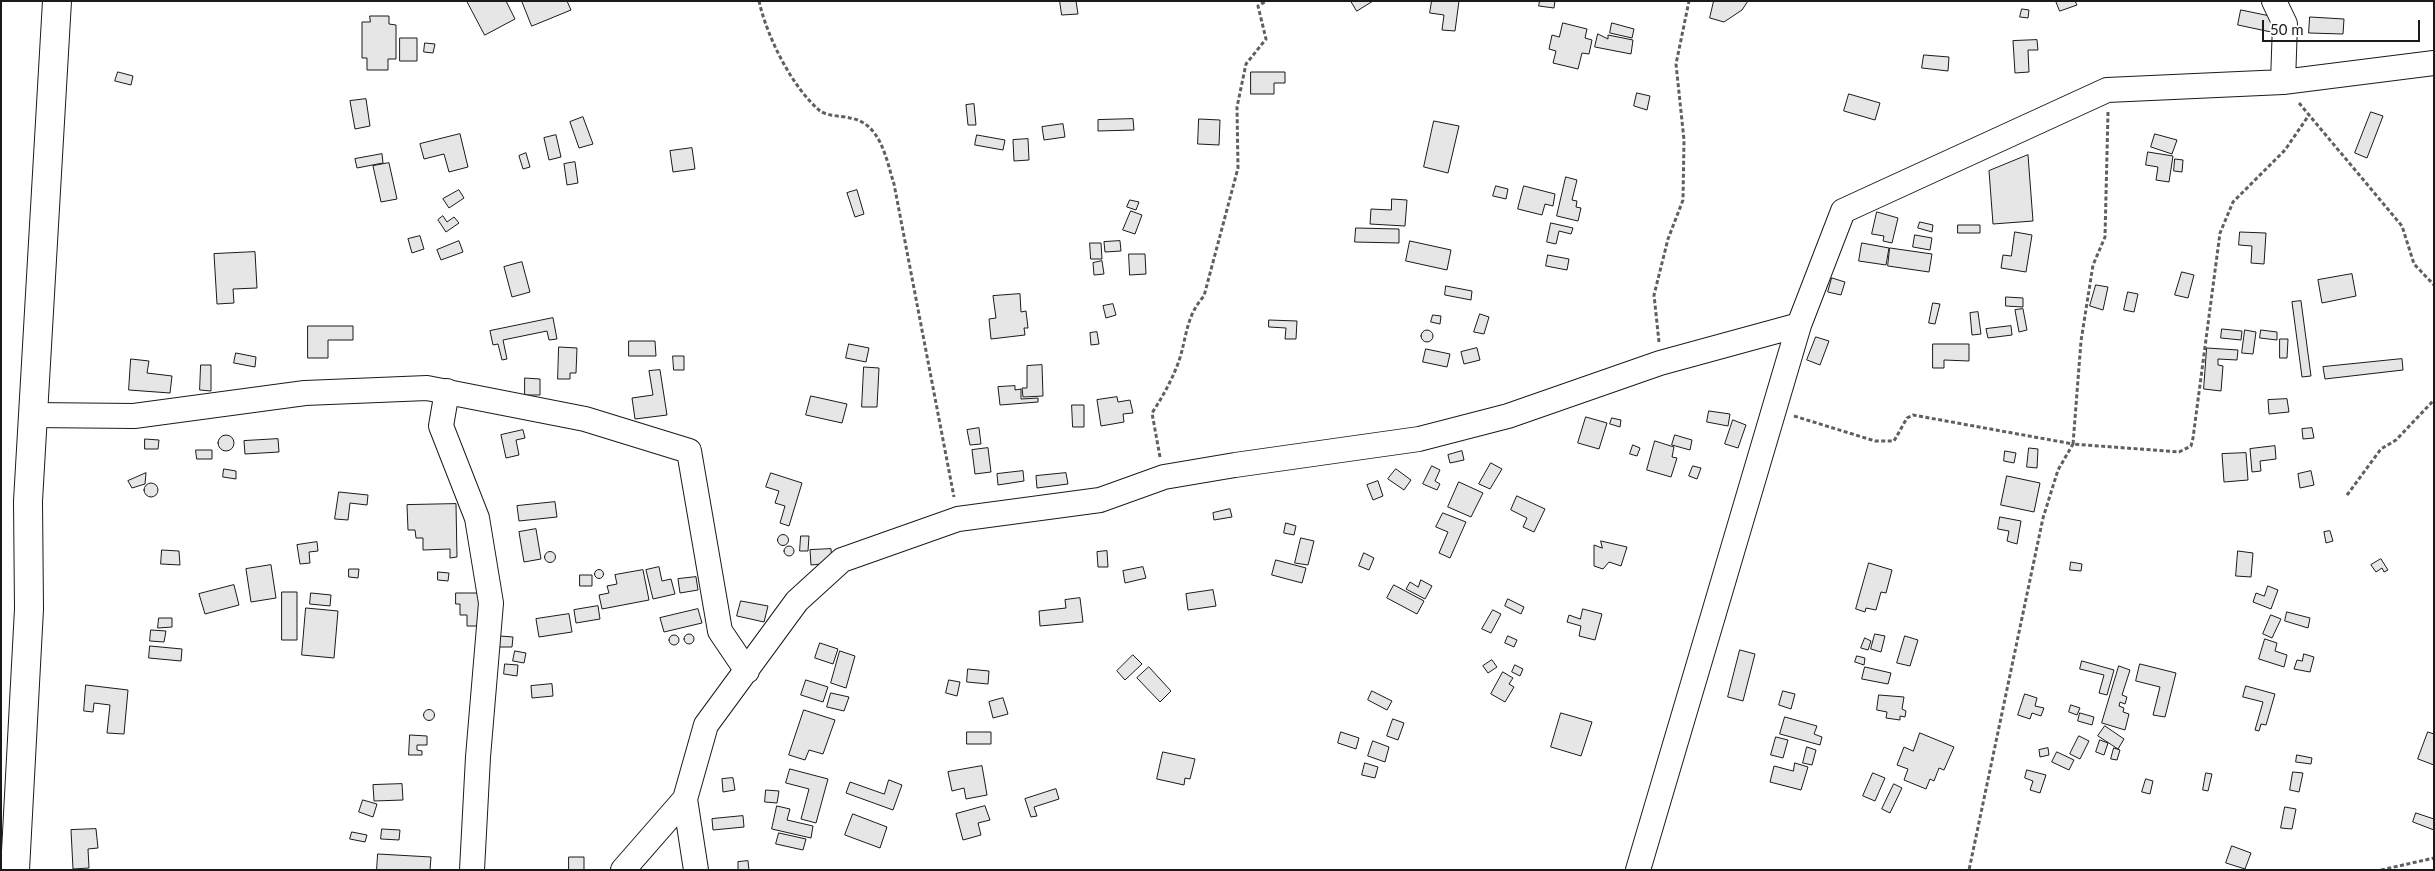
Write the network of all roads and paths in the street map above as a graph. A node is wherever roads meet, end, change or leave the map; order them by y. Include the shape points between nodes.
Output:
1 (57, 1) edge
2 (759, 1) edge
3 (1266, 1) edge
4 (1689, 1) edge
5 (2274, 1) edge
6 (2434, 63) edge
7 (2283, 82) junction
8 (2107, 90) junction
9 (2309, 115) junction
10 (2434, 285) edge
11 (1799, 325) junction
12 (1660, 363) junction
13 (447, 391) junction
14 (2434, 400) edge
15 (1774, 410) junction
16 (32, 415) junction
17 (2074, 444) junction
18 (1164, 477) junction
19 (2347, 495) dead end
20 (958, 519) junction
21 (747, 671) junction
22 (684, 799) junction
23 (2434, 858) edge
24 (16, 870) edge
25 (472, 870) edge
26 (623, 870) edge
27 (696, 870) edge
28 (1638, 870) edge
29 (1969, 870) edge
30 (2381, 870) edge

1 - 16 main road
2 - 20 path via 763,18 793,80 822,113 860,120 879,138 894,184
3 - 18 path via 1258,6 1266,40 1246,64 1237,106 1238,168 1204,296 1193,308 1167,390 1152,413
4 - 12 path via 1676,64 1684,140 1683,200 1668,239 1654,295
5 - 7 street via 2285,24
6 - 7 street
7 - 8 street
7 - 9 path
8 - 11 street via 1843,211
8 - 17 path via 2105,238 2093,265 2088,294 2081,341
9 - 10 path via 2402,226 2414,264
9 - 17 path via 2285,150 2233,202 2220,234 2191,446 2179,452
11 - 12 street
11 - 15 street
12 - 18 street via 1508,416 1418,440
13 - 16 street via 427,388 305,393 134,416
13 - 21 street via 585,419 689,451 720,631
13 - 25 street via 441,426 477,518 491,603
14 - 19 path via 2396,440 2380,448
15 - 17 path via 1875,441 1894,441 1906,418 1913,415
15 - 28 street
16 - 24 main road via 28,501 30,609
17 - 29 path via 2058,470 2044,518
18 - 20 street via 1100,500
20 - 21 street via 842,560 797,602
21 - 22 street via 706,725
22 - 26 street
22 - 27 street
23 - 30 path

